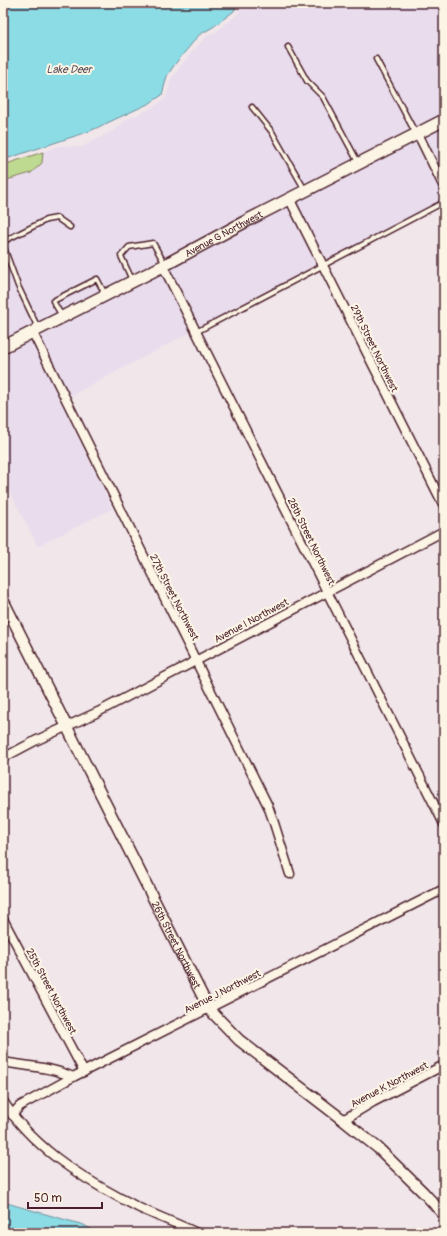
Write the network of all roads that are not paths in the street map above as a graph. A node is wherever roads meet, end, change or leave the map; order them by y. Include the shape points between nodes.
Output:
1 (288, 47) dead end
2 (376, 59) dead end
3 (252, 107) dead end
4 (444, 120) edge
5 (417, 134) junction
6 (359, 163) junction
7 (444, 187) edge
8 (305, 190) junction
9 (289, 198) junction
10 (444, 202) edge
11 (70, 227) dead end
12 (3, 245) edge
13 (164, 265) junction
14 (324, 266) junction
15 (133, 280) junction
16 (105, 295) junction
17 (63, 317) junction
18 (36, 331) junction
19 (196, 332) junction
20 (3, 347) edge
21 (444, 506) edge
22 (444, 530) edge
23 (326, 592) junction
24 (3, 600) edge
25 (196, 660) junction
26 (66, 726) junction
27 (3, 758) edge
28 (444, 824) edge
29 (290, 874) dead end
30 (444, 889) edge
31 (3, 919) edge
32 (209, 1009) junction
33 (3, 1062) edge
34 (444, 1066) edge
35 (84, 1072) junction
36 (73, 1077) junction
37 (3, 1101) edge
38 (12, 1115) junction
39 (343, 1120) junction
40 (444, 1215) edge
41 (197, 1233) edge

1 - 6 lane via 307,81 323,97
2 - 5 lane
3 - 8 lane via 272,132
4 - 5 main road, Avenue G Northwest
5 - 6 main road, Avenue G Northwest
5 - 7 street
6 - 8 main road, Avenue G Northwest
8 - 9 main road, Avenue G Northwest
9 - 13 main road, Avenue G Northwest
9 - 14 street, 29th Street Northwest
10 - 14 lane
11 - 12 lane via 57,218 46,220 6,240
12 - 18 lane
13 - 15 main road, Avenue G Northwest
13 - 15 lane via 153,242 128,247 121,256
13 - 19 street, 28th Street Northwest
14 - 19 lane
14 - 21 street, 29th Street Northwest
15 - 16 main road, Avenue G Northwest
16 - 17 main road, Avenue G Northwest
16 - 17 lane via 97,279 54,301
17 - 18 main road, Avenue G Northwest
18 - 20 main road, Avenue G Northwest
18 - 25 street, 27th Street Northwest
19 - 23 street, 28th Street Northwest
22 - 23 street, Avenue I Northwest
23 - 25 street, Avenue I Northwest
23 - 28 street, 28th Street Northwest
24 - 26 street, 26th Street Northwest
25 - 26 street, Avenue I Northwest via 98,712
25 - 29 street, 27th Street Northwest via 268,806
26 - 27 street, Avenue I Northwest
26 - 32 street, 26th Street Northwest
30 - 32 street, Avenue J Northwest
31 - 35 street, 25th Street Northwest
32 - 35 street, Avenue J Northwest
32 - 39 street, 26th Street Northwest via 239,1040
33 - 36 street via 52,1070
34 - 39 street, Avenue K Northwest
35 - 36 street, Avenue J Northwest
36 - 38 street, Avenue J Northwest via 20,1106
37 - 38 street
38 - 41 street via 36,1140 90,1181 143,1210
39 - 40 street, 26th Street Northwest via 378,1148

